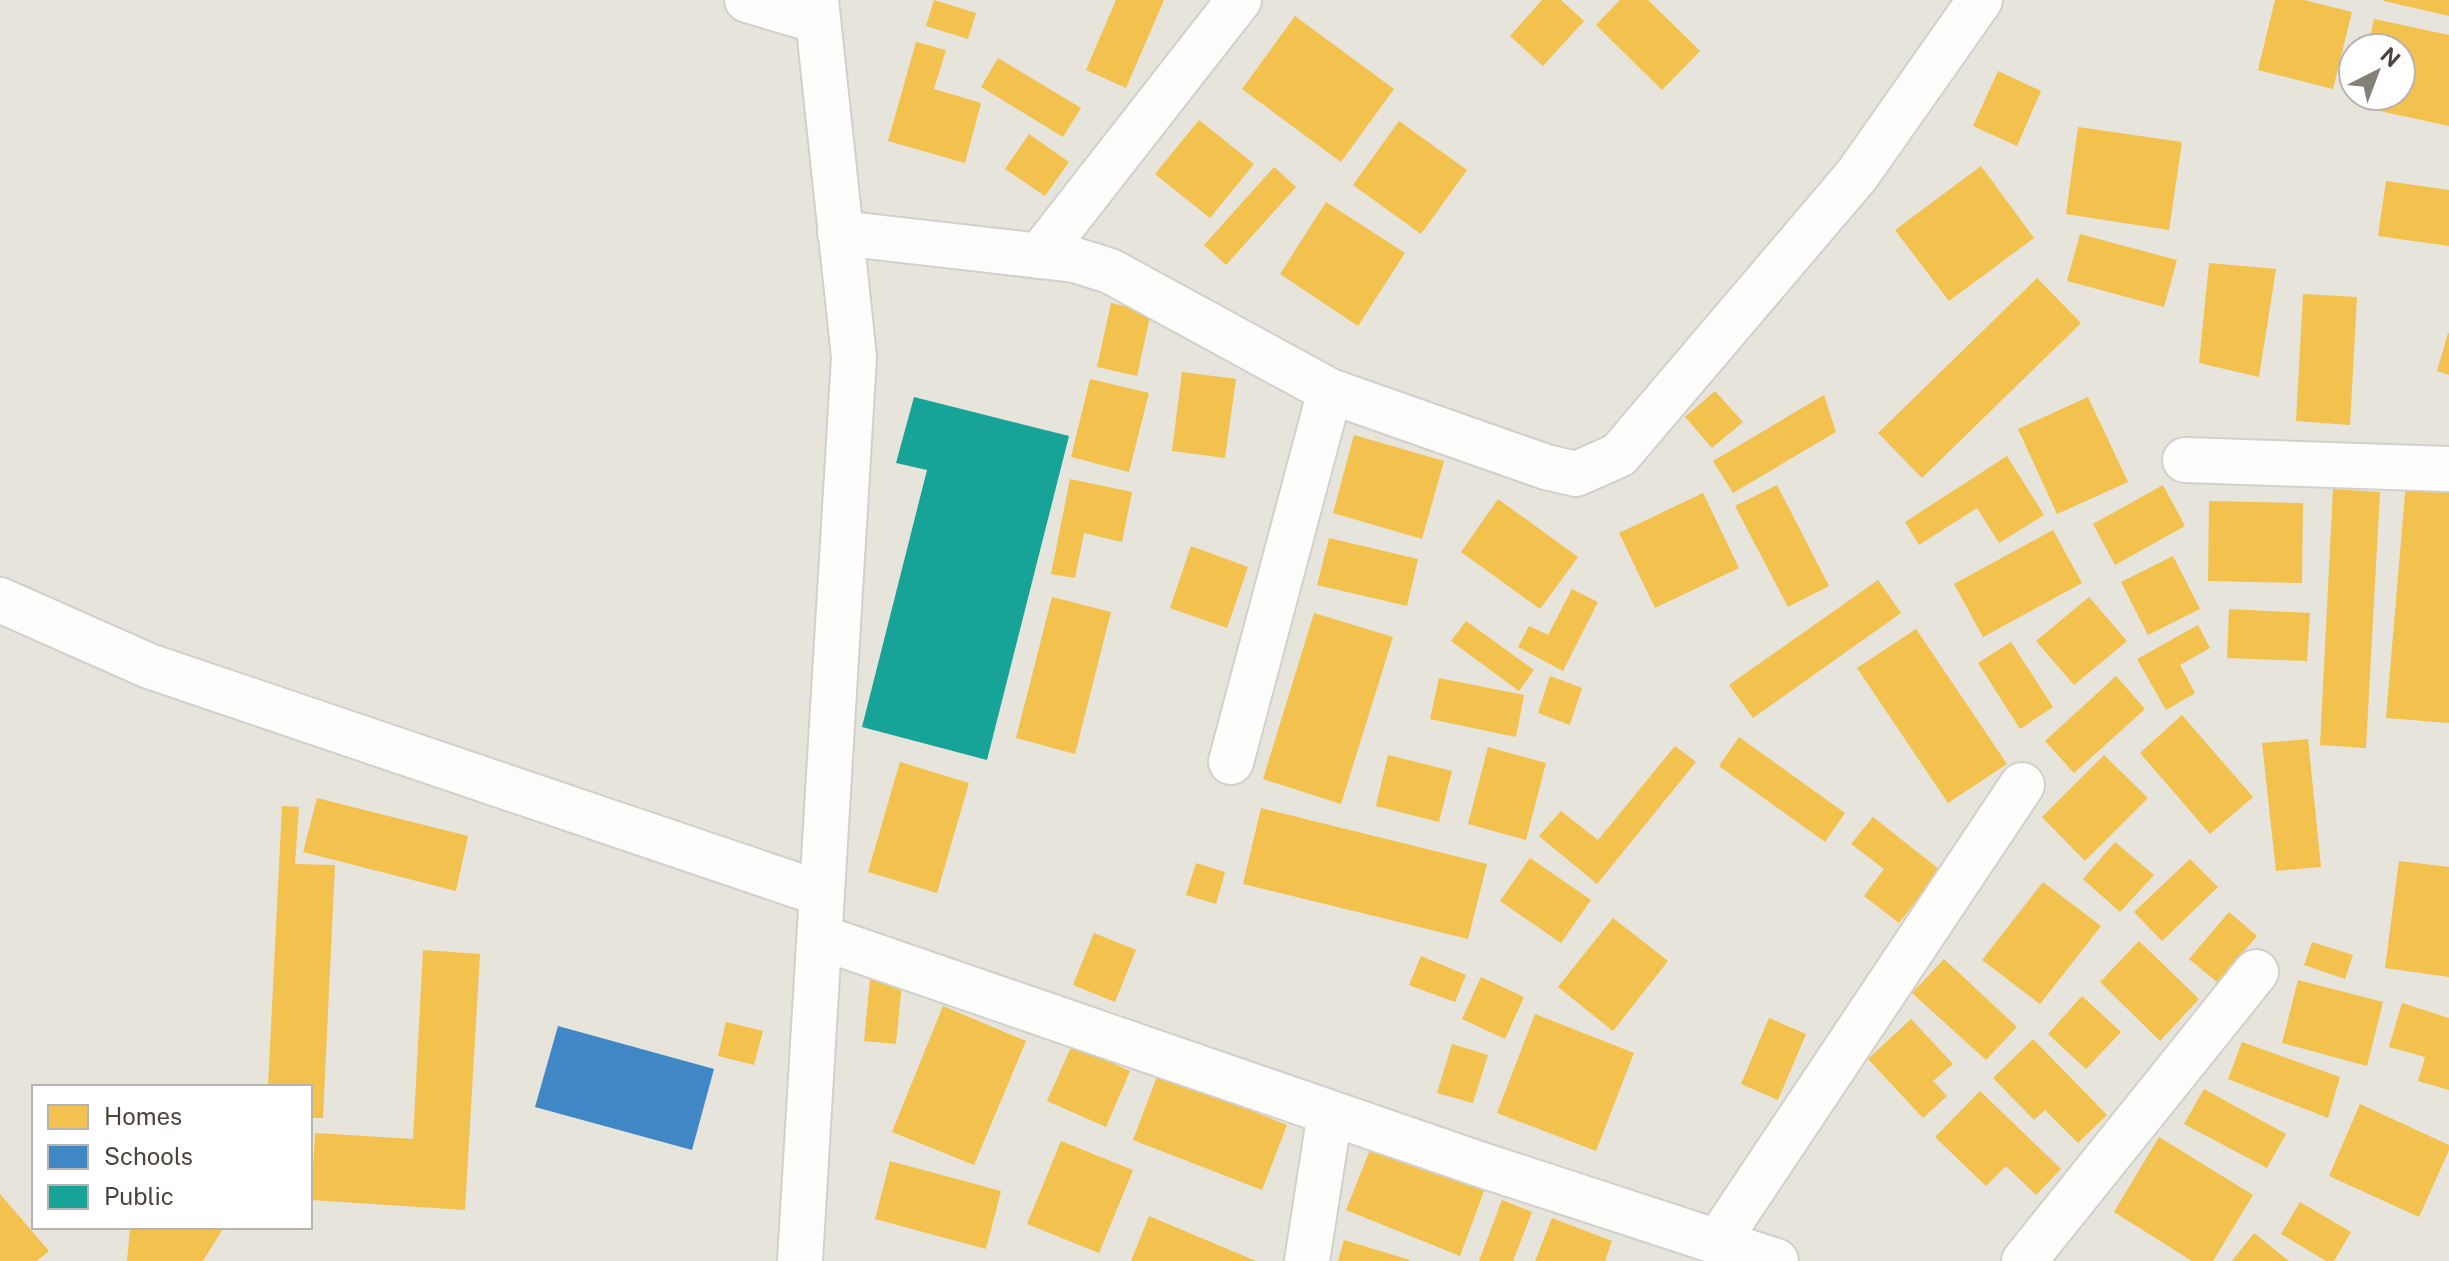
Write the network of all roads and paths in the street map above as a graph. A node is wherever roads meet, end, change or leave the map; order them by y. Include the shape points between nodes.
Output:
1 (747, 0) edge
2 (1239, 0) edge
3 (1980, 0) edge
4 (817, 10) edge
5 (840, 233) junction
6 (1039, 256) junction
7 (1330, 391) junction
8 (2185, 460) dead end
9 (2449, 469) edge
10 (0, 600) edge
11 (1231, 762) dead end
12 (2022, 785) dead end
13 (821, 916) junction
14 (2256, 972) dead end
15 (1330, 1113) junction
16 (1718, 1241) junction
17 (800, 1261) edge
18 (1307, 1261) edge
19 (1776, 1261) edge
20 (2024, 1261) edge

1 - 4 street
2 - 6 street
3 - 7 street via 1857,175 1619,455 1576,474
4 - 5 street
5 - 6 street
5 - 13 street via 854,357
6 - 7 street via 1110,271
7 - 11 street
8 - 9 street
10 - 13 street via 149,666
12 - 16 street
13 - 15 street
13 - 17 street
14 - 20 street
15 - 16 street
15 - 18 street
16 - 19 street

